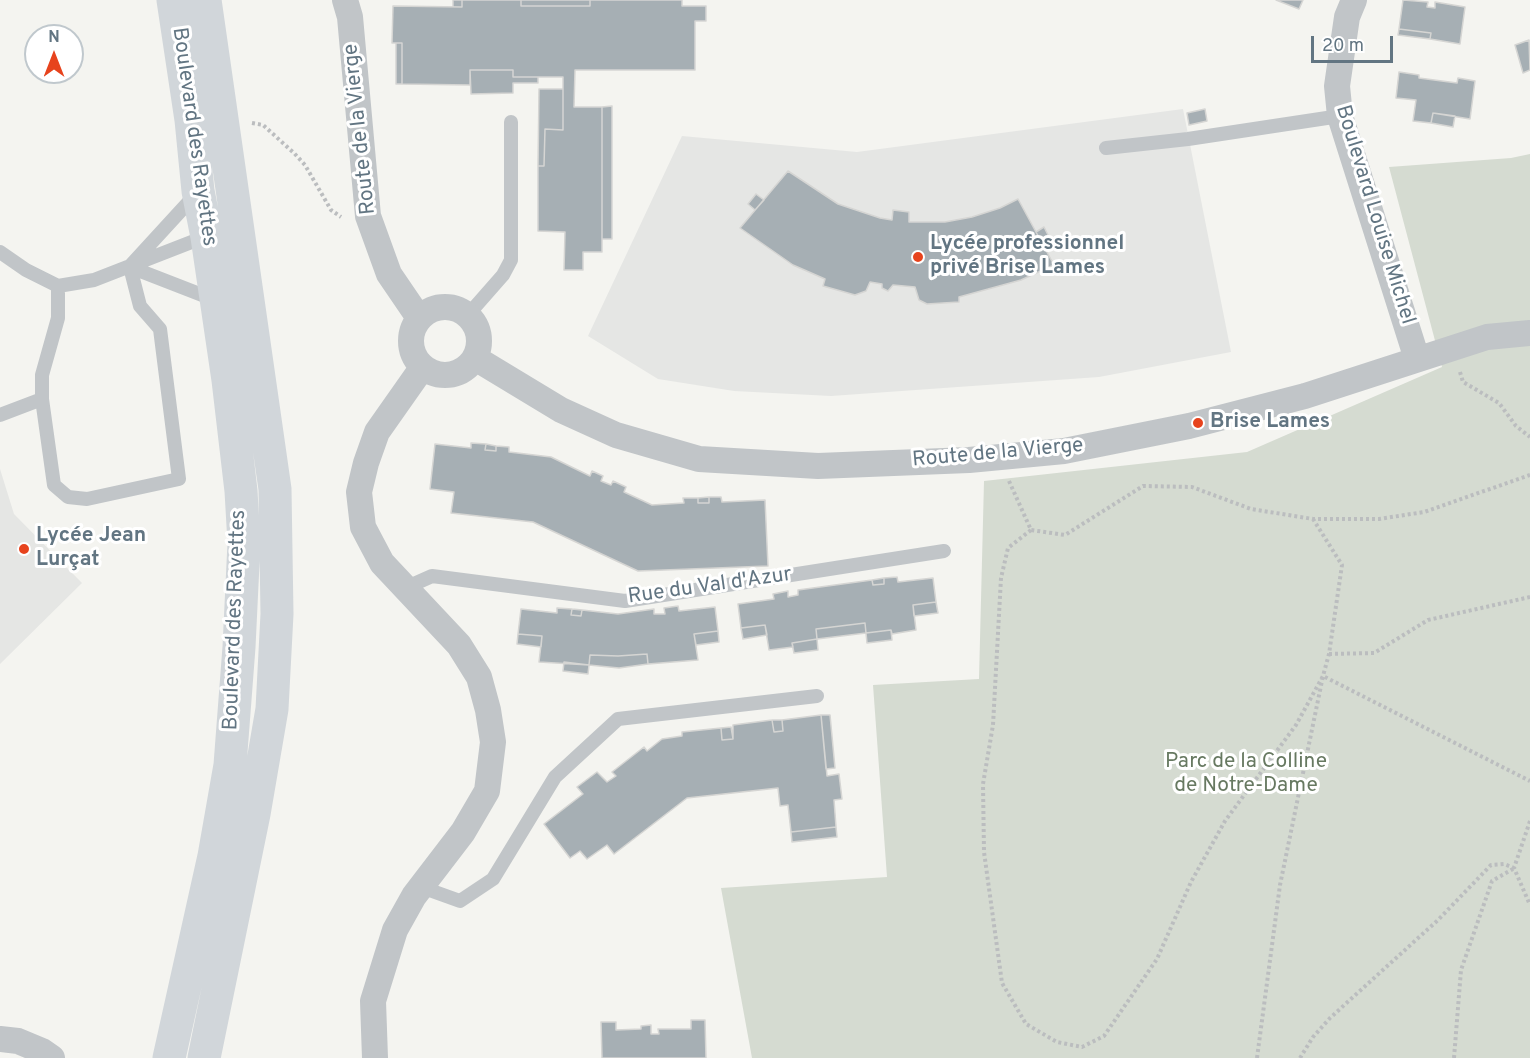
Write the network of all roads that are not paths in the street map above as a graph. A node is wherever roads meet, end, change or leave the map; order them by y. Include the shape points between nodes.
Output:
1 (173, 0) edge
2 (205, 0) edge
3 (345, 0) edge
4 (1353, 0) edge
5 (1340, 116) junction
6 (511, 122) dead end
7 (1106, 148) dead end
8 (217, 213) junction
9 (0, 252) edge
10 (130, 267) junction
11 (58, 286) junction
12 (248, 292) junction
13 (217, 300) junction
14 (467, 316) junction
15 (419, 318) junction
16 (1530, 333) edge
17 (475, 358) junction
18 (1417, 359) junction
19 (422, 368) junction
20 (42, 399) junction
21 (0, 415) edge
22 (944, 551) dead end
23 (405, 588) junction
24 (817, 696) dead end
25 (421, 888) junction
26 (0, 1039) edge
27 (52, 1058) edge
28 (169, 1058) edge
29 (204, 1058) edge
30 (375, 1058) edge

1 - 8 main road, Boulevard des Rayettes via 191,120
2 - 8 main road, Boulevard des Rayettes via 224,124
3 - 15 street, Route de la Vierge via 350,17 368,216 389,274
4 - 5 street, Boulevard Louise Michel via 1337,86
5 - 7 lane via 1188,140
5 - 18 street, Boulevard Louise Michel
6 - 14 lane via 511,260 503,276
8 - 10 lane
8 - 10 lane
8 - 12 main road, Boulevard des Rayettes
8 - 12 lane via 234,272
8 - 13 main road, Boulevard des Rayettes
9 - 11 lane
10 - 11 lane via 94,280
10 - 13 lane
10 - 20 lane via 140,306 160,329 180,479 87,499 68,497 54,485
11 - 20 lane via 58,318 42,375
12 - 29 main road, Boulevard des Rayettes via 275,489 277,614 272,697 254,814
13 - 28 main road, Boulevard des Rayettes via 241,491 244,543 239,647 230,765
14 - 15 street via 448,307 428,311
14 - 17 street via 479,340
15 - 19 street via 410,338 411,349
16 - 18 street, Route de la Vierge via 1487,337
17 - 18 street, Route de la Vierge via 570,414 616,435 699,459 818,466 1064,451 1189,426 1305,396
17 - 19 street via 469,366 451,375 441,376
19 - 23 street via 377,432 359,492 363,527 382,563
20 - 21 lane
22 - 23 lane, Rue du Val d'Azur via 625,601 432,576
23 - 25 street via 459,645 479,677 493,742 487,791 463,832
24 - 25 lane via 618,719 555,777 493,879 460,901
25 - 30 street via 395,930 373,1001
26 - 27 street via 18,1041

